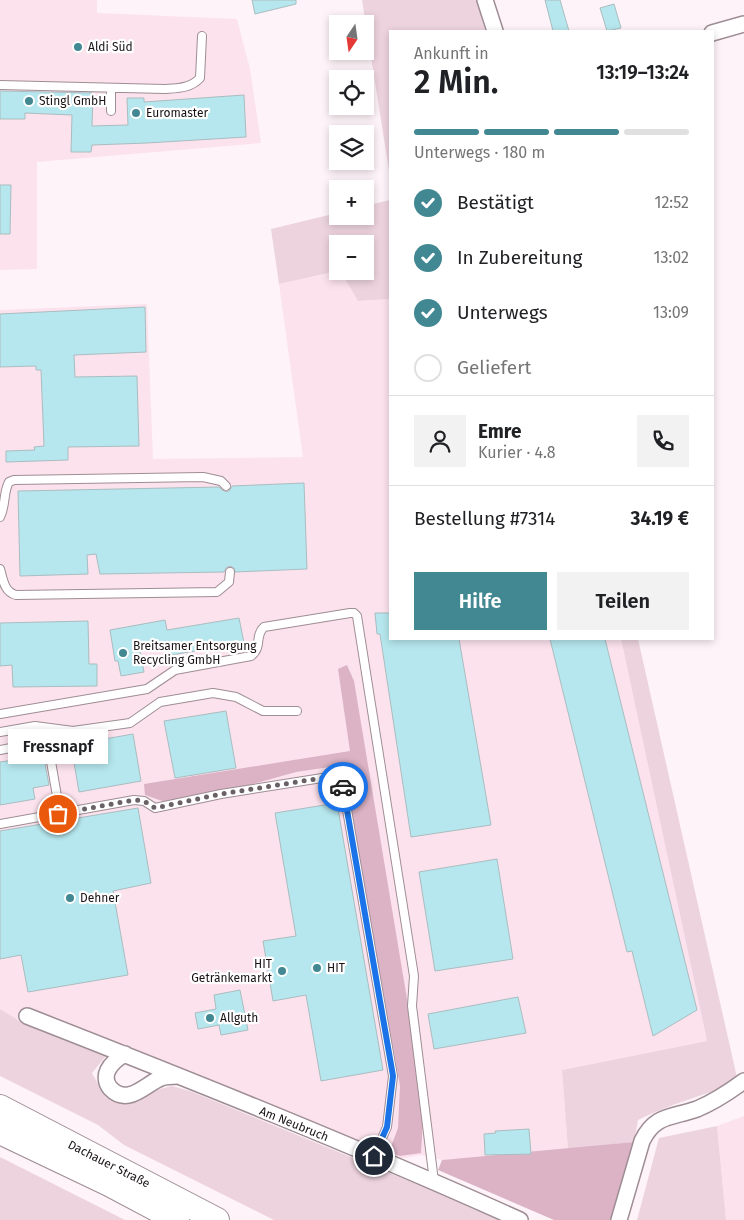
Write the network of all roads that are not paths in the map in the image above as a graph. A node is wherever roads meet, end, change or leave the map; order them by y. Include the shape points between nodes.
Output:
1 (486, 0) edge
2 (744, 24) edge
3 (495, 30) edge
4 (714, 32) edge
5 (202, 36) dead end
6 (0, 85) edge
7 (111, 88) junction
8 (111, 111) dead end
9 (226, 486) dead end
10 (0, 517) edge
11 (0, 569) edge
12 (230, 572) dead end
13 (297, 711) dead end
14 (0, 714) edge
15 (0, 732) edge
16 (0, 750) edge
17 (57, 796) dead end
18 (0, 824) edge
19 (27, 1016) dead end
20 (125, 1054) junction
21 (178, 1076) junction
22 (744, 1081) edge
23 (0, 1107) edge
24 (0, 1132) edge
25 (374, 1156) junction
26 (434, 1181) junction
27 (177, 1220) edge
28 (217, 1220) edge
29 (520, 1220) edge
30 (619, 1220) edge

1 - 3 street
2 - 4 street
5 - 7 lane via 202,67 196,83 171,89
6 - 7 lane
7 - 8 lane
9 - 10 lane via 203,477 14,480 5,488
11 - 12 lane via 6,589 16,595 217,592 229,582
13 - 15 lane via 264,711 236,697 213,692 160,702 130,723 73,731 35,726
14 - 26 lane via 147,689 175,670 251,656 258,647 259,634 264,627 350,612 357,616 414,976 412,1006
16 - 17 lane via 35,743 49,750
18 - 25 lane via 134,800 144,801 155,808 341,775 393,1076 387,1127
19 - 20 street, Am Neubruch
20 - 21 street, Am Neubruch
20 - 21 street via 114,1061 106,1076 107,1084 118,1094 135,1094 160,1078
21 - 25 street, Am Neubruch
22 - 30 street via 722,1097 696,1109 660,1119 647,1130
23 - 28 main road, Dachauer Straße
24 - 27 main road, Dachauer Straße
25 - 26 street, Am Neubruch
26 - 29 street, Am Neubruch

